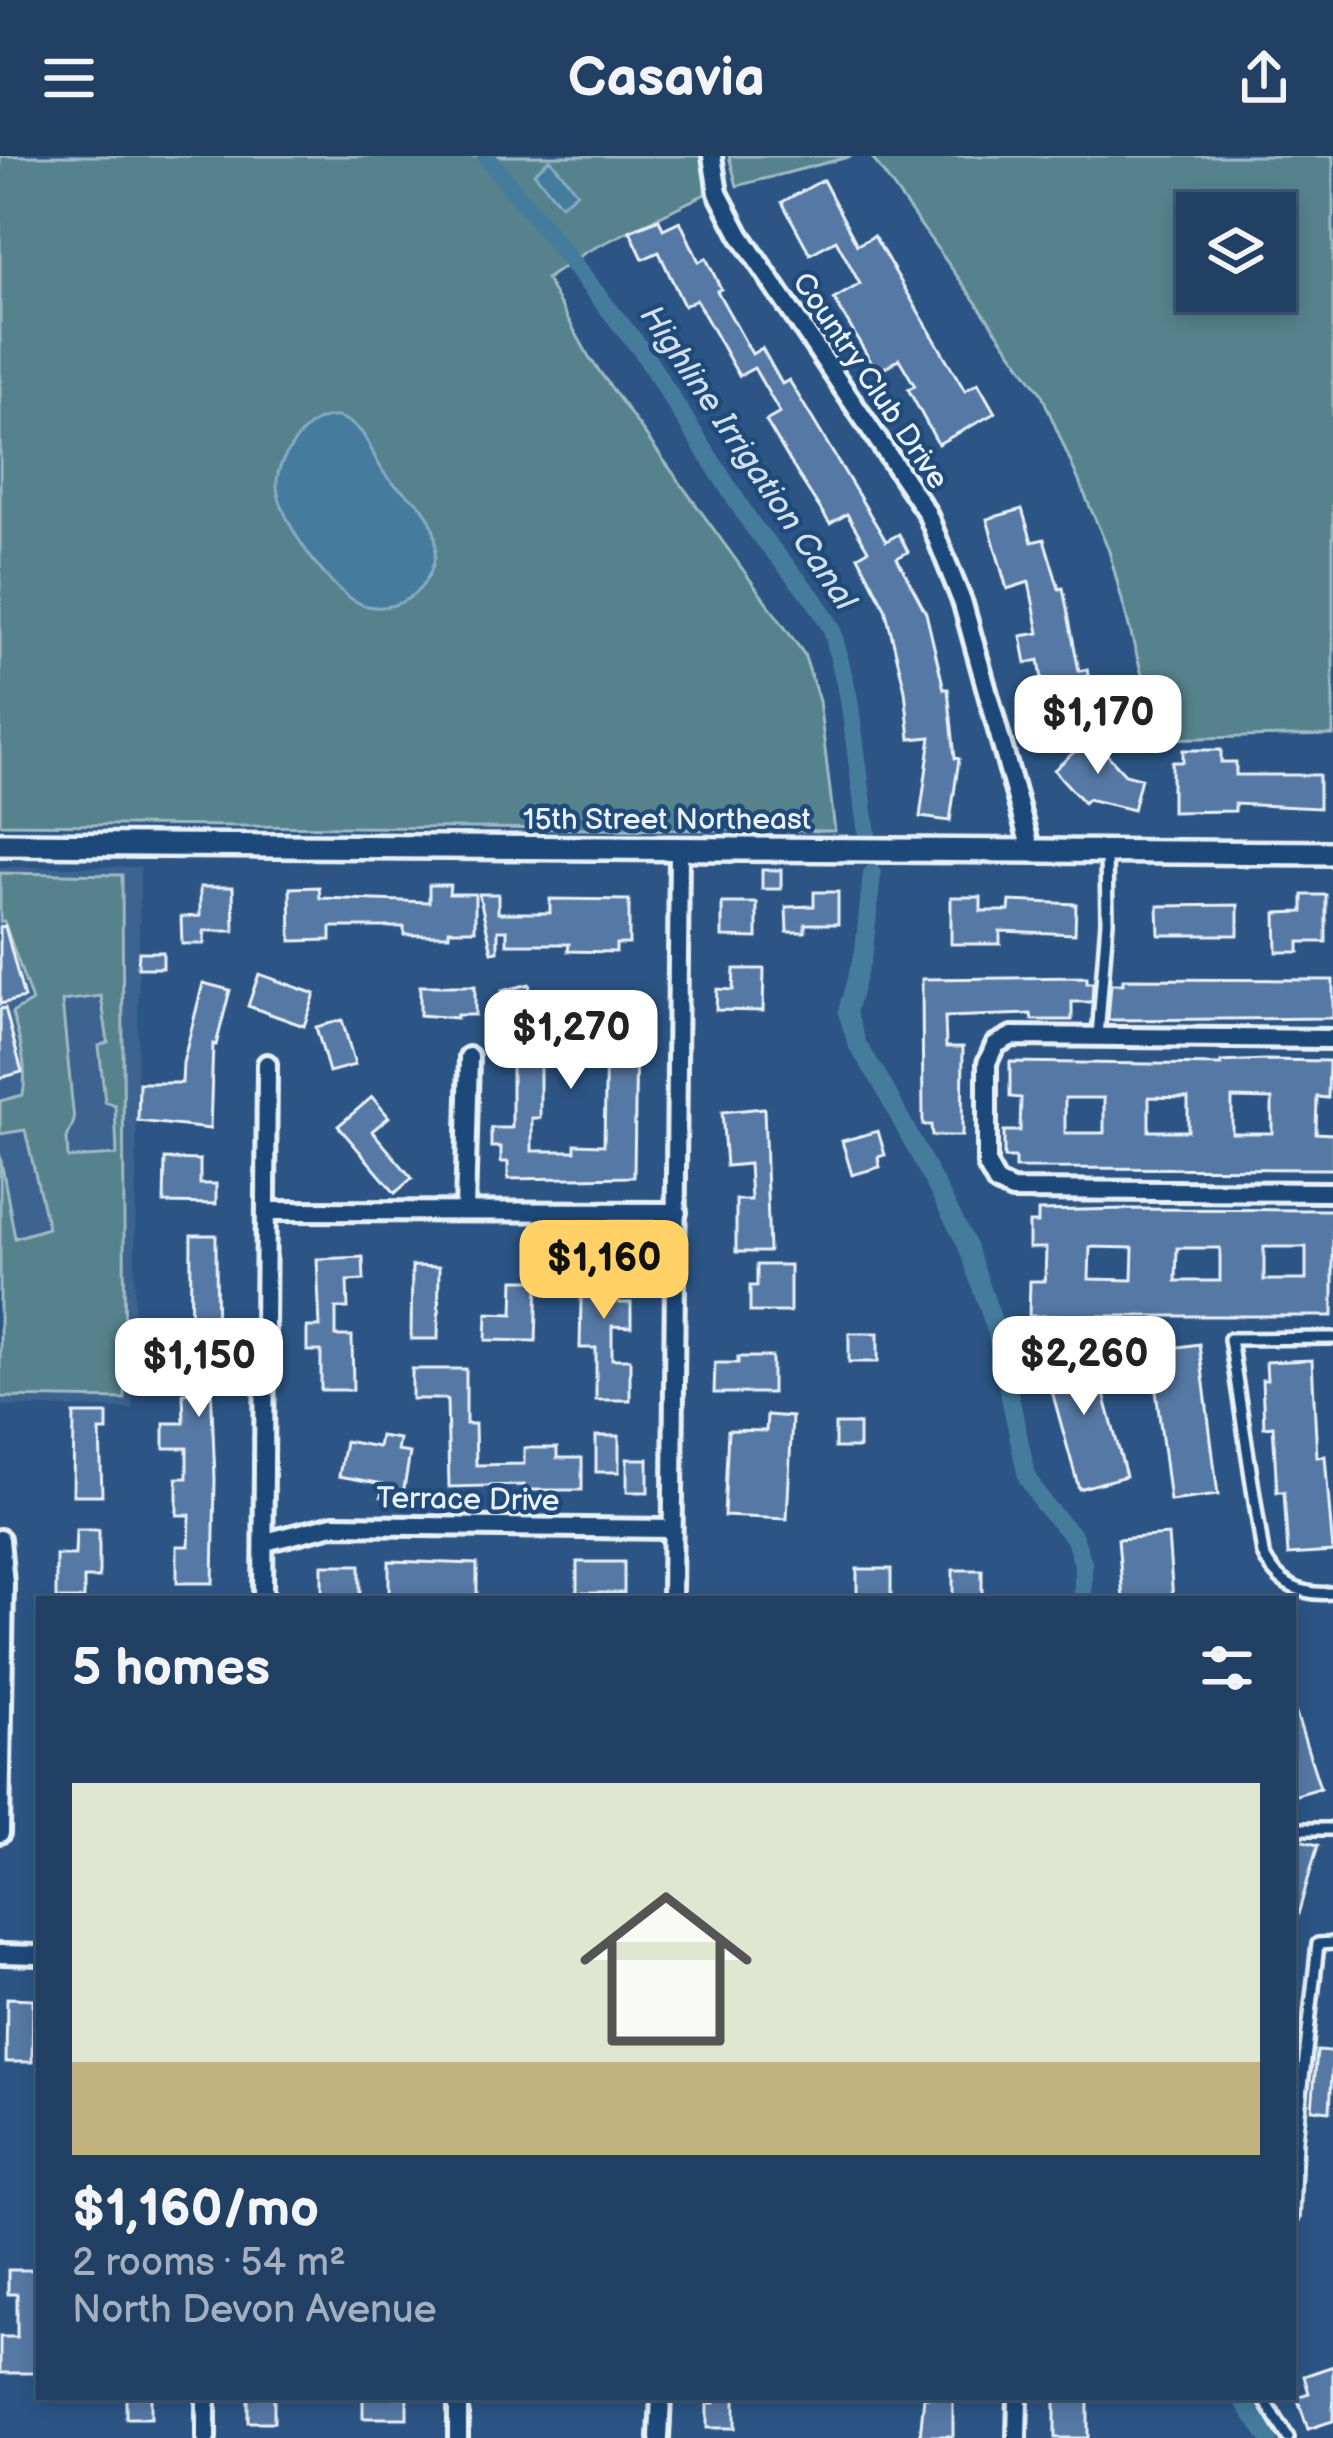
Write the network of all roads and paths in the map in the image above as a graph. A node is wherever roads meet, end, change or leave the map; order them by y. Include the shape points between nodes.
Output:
1 (712, 156) edge
2 (0, 844) edge
3 (679, 850) junction
4 (1031, 850) junction
5 (1106, 851) junction
6 (1333, 853) edge
7 (1097, 1037) junction
8 (1333, 1040) edge
9 (469, 1057) dead end
10 (267, 1064) dead end
11 (1333, 1192) edge
12 (268, 1211) junction
13 (465, 1211) junction
14 (677, 1212) junction
15 (1333, 1339) edge
16 (672, 1529) junction
17 (0, 1539) edge
18 (265, 1542) junction
19 (1333, 1593) edge
20 (263, 1596) edge
21 (672, 1596) edge
22 (1296, 1829) edge
23 (1333, 1829) edge
24 (0, 1833) edge
25 (1333, 1943) edge
26 (0, 1954) edge
27 (36, 1955) edge
28 (1296, 2140) edge
29 (206, 2400) edge
30 (458, 2400) edge
31 (661, 2400) edge
32 (1018, 2400) edge
33 (1265, 2400) edge
34 (206, 2438) edge
35 (458, 2438) edge
36 (659, 2438) edge
37 (1017, 2438) edge
38 (1288, 2438) edge

1 - 4 street, Country Club Drive via 718,193 740,236 927,513 964,604
2 - 3 street, 15th Street Northeast
3 - 4 street, 15th Street Northeast
3 - 14 street
4 - 5 street, 15th Street Northeast
5 - 6 street, 15th Street Northeast
5 - 7 lane
7 - 8 street
7 - 11 street via 1012,1036 995,1045 987,1063 987,1165 997,1183 1012,1190
9 - 13 street
10 - 12 street
12 - 13 street
12 - 18 street
13 - 14 street
14 - 16 street
15 - 19 lane via 1230,1339 1263,1554 1284,1582
16 - 18 street, Terrace Drive via 333,1525
16 - 21 street
17 - 24 street
18 - 20 street
22 - 23 lane
25 - 28 lane via 1318,1943
26 - 27 street
29 - 34 street
30 - 35 street
31 - 36 street
32 - 37 street
33 - 38 lane

